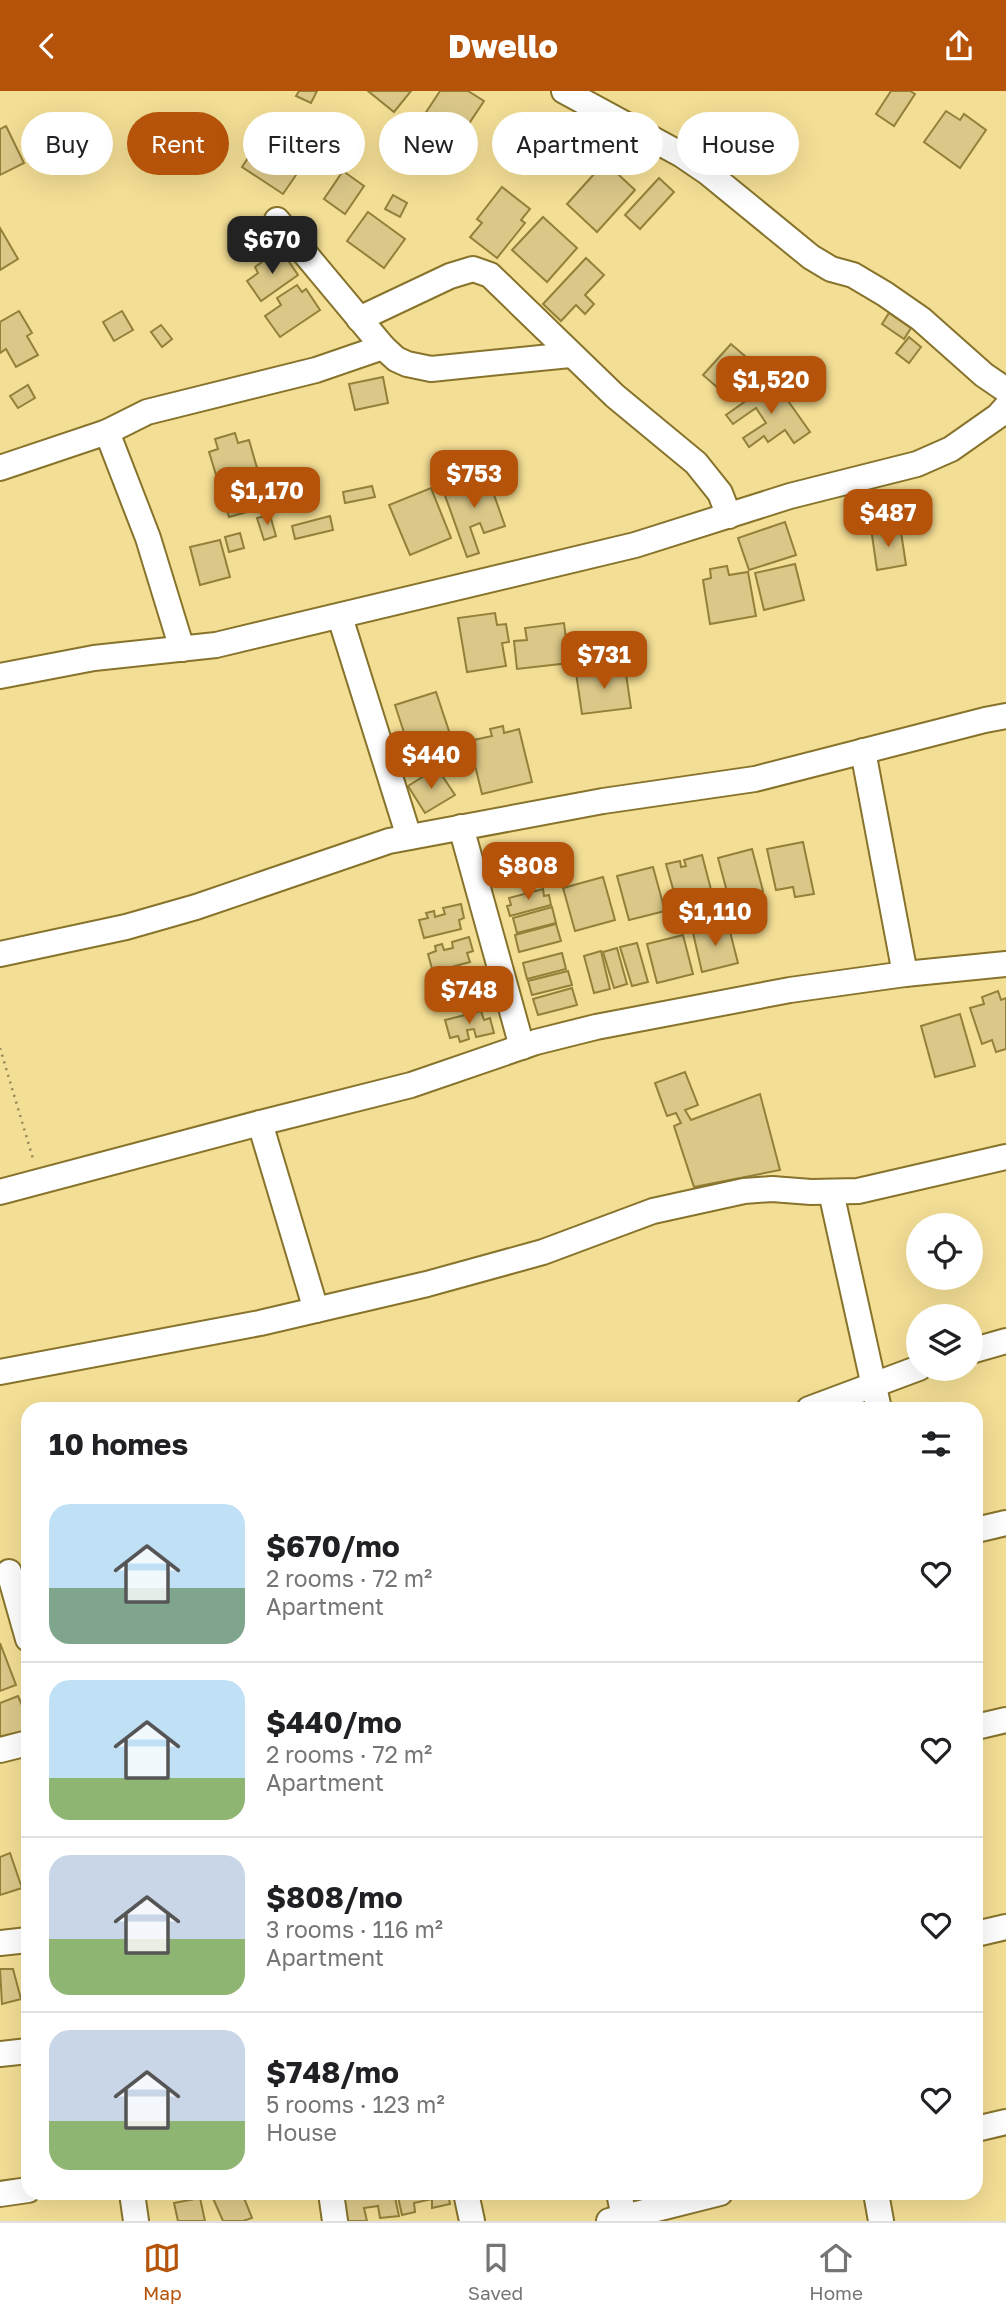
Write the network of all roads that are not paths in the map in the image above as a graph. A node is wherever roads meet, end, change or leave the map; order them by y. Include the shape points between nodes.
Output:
1 (564, 91) edge
2 (277, 220) dead end
3 (359, 319) junction
4 (383, 347) junction
5 (570, 355) junction
6 (1006, 390) edge
7 (1006, 407) edge
8 (107, 432) junction
9 (0, 468) edge
10 (729, 516) junction
11 (340, 617) junction
12 (182, 649) junction
13 (0, 676) edge
14 (1006, 716) edge
15 (863, 751) junction
16 (461, 827) junction
17 (409, 837) junction
18 (0, 954) edge
19 (1006, 964) edge
20 (905, 974) junction
21 (522, 1047) junction
22 (260, 1123) junction
23 (1005, 1162) edge
24 (0, 1192) edge
25 (831, 1192) junction
26 (316, 1310) junction
27 (1006, 1341) edge
28 (983, 1348) edge
29 (0, 1371) edge
30 (906, 1373) edge
31 (873, 1384) junction
32 (826, 1402) edge
33 (877, 1402) edge
34 (1006, 1523) edge
35 (983, 1528) edge
36 (12, 1572) edge
37 (21, 1610) edge
38 (1006, 1720) edge
39 (983, 1725) edge
40 (21, 1745) edge
41 (0, 1750) edge
42 (1006, 1927) edge
43 (983, 1932) edge
44 (21, 1941) edge
45 (0, 1943) edge
46 (21, 2052) edge
47 (0, 2054) edge
48 (1006, 2122) edge
49 (983, 2127) edge
50 (21, 2191) edge
51 (0, 2195) edge
52 (133, 2200) edge
53 (332, 2200) edge
54 (468, 2200) edge
55 (618, 2200) edge
56 (692, 2200) edge
57 (877, 2200) edge
58 (616, 2219) edge
59 (136, 2221) edge
60 (335, 2221) edge
61 (472, 2221) edge
62 (881, 2221) edge

1 - 6 street via 682,155 811,257 853,275 921,319
2 - 3 street
3 - 4 street
3 - 5 street via 473,269 490,275
4 - 5 street via 396,359 431,369
4 - 8 street via 316,370 147,412
5 - 10 street via 696,463 720,493
7 - 10 street via 951,449 917,464
8 - 9 street
8 - 12 street via 148,538
10 - 11 street via 635,545
11 - 12 street
11 - 17 street
12 - 13 street via 93,657
14 - 15 street
15 - 16 street via 755,779
15 - 20 street
16 - 17 street
16 - 21 street
17 - 18 street via 138,924
19 - 20 street
20 - 21 street via 716,1002
21 - 22 street via 411,1085
22 - 24 street
22 - 26 street
23 - 25 street via 948,1169 858,1191
25 - 26 street via 744,1191 666,1208 517,1260
25 - 31 street
26 - 29 street
27 - 28 street
30 - 31 street
31 - 32 street
31 - 33 street
34 - 35 street
36 - 37 street
38 - 39 street
40 - 41 street
42 - 43 street
44 - 45 street
46 - 47 street
48 - 49 street
50 - 51 street
52 - 59 street
53 - 60 street
54 - 61 street
55 - 58 street
56 - 58 street
57 - 62 street

